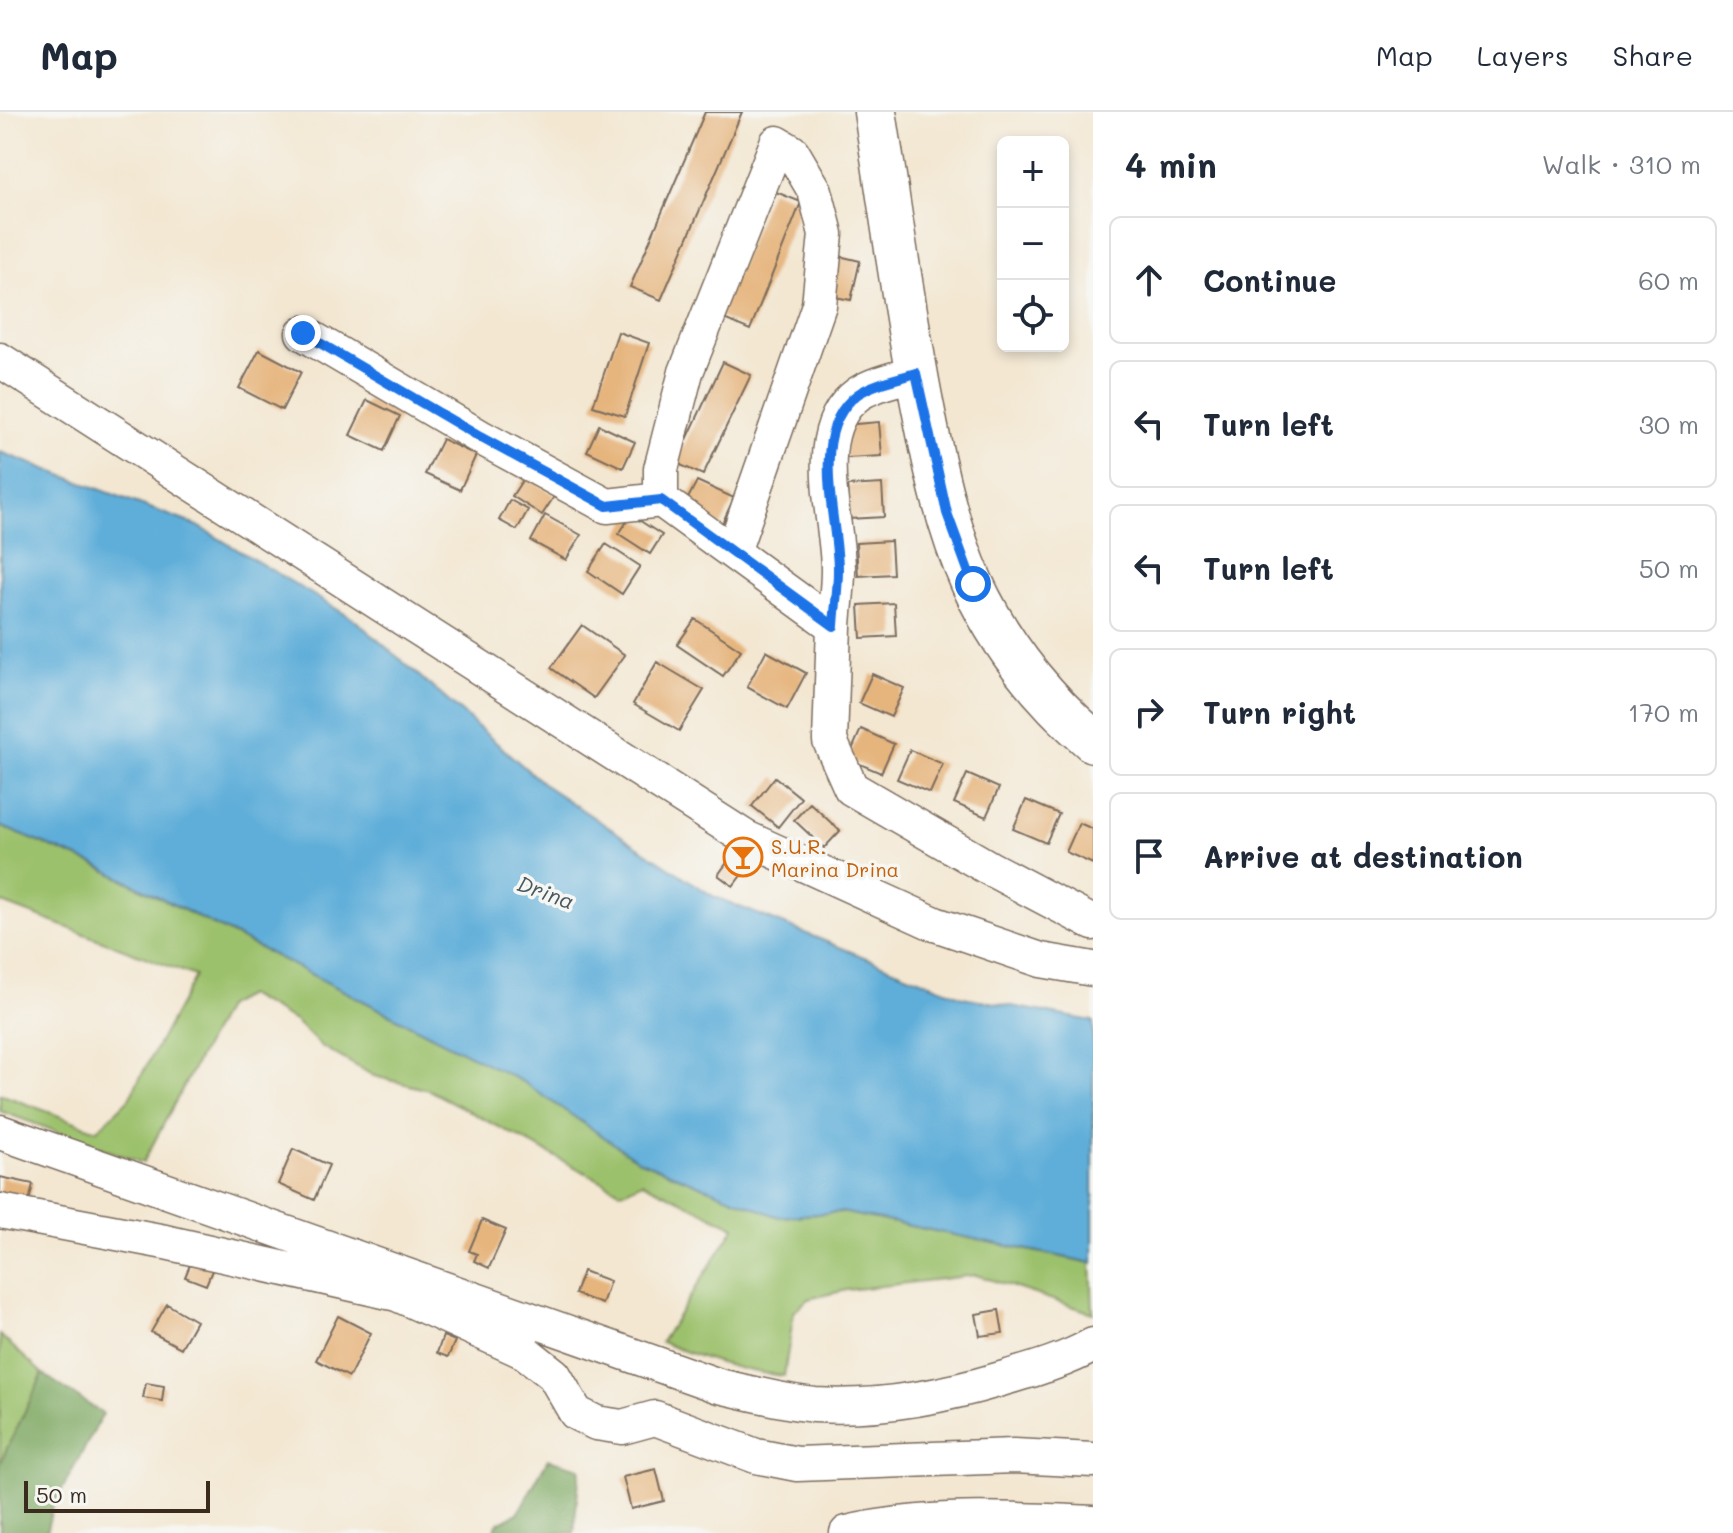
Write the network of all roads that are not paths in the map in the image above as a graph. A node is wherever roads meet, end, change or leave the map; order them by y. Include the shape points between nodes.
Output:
1 (875, 112) edge
2 (303, 333) dead end
3 (0, 360) edge
4 (916, 373) junction
5 (661, 500) junction
6 (733, 552) junction
7 (834, 626) junction
8 (1093, 741) edge
9 (1093, 923) edge
10 (1093, 969) edge
11 (0, 1132) edge
12 (0, 1211) edge
13 (400, 1285) junction
14 (1090, 1354) edge
15 (1093, 1460) edge
16 (1093, 1523) edge
17 (847, 1533) edge

1 - 4 main road
2 - 5 street via 607,506
3 - 10 street via 746,838 935,924 1041,960
4 - 7 street via 856,395 833,425 828,460 838,571
4 - 8 main road via 947,513 973,584 1020,665
5 - 6 street
5 - 6 street via 661,469 686,372 777,143 792,152 815,191 826,234 819,305
6 - 7 street
7 - 9 street via 830,741 851,788
11 - 13 street
12 - 13 street
13 - 14 street via 719,1386 814,1405 877,1405 934,1396
13 - 15 street via 525,1352 554,1375 576,1413 596,1423 622,1427 655,1418 756,1456 797,1464 1014,1456
16 - 17 street via 941,1520 890,1523

